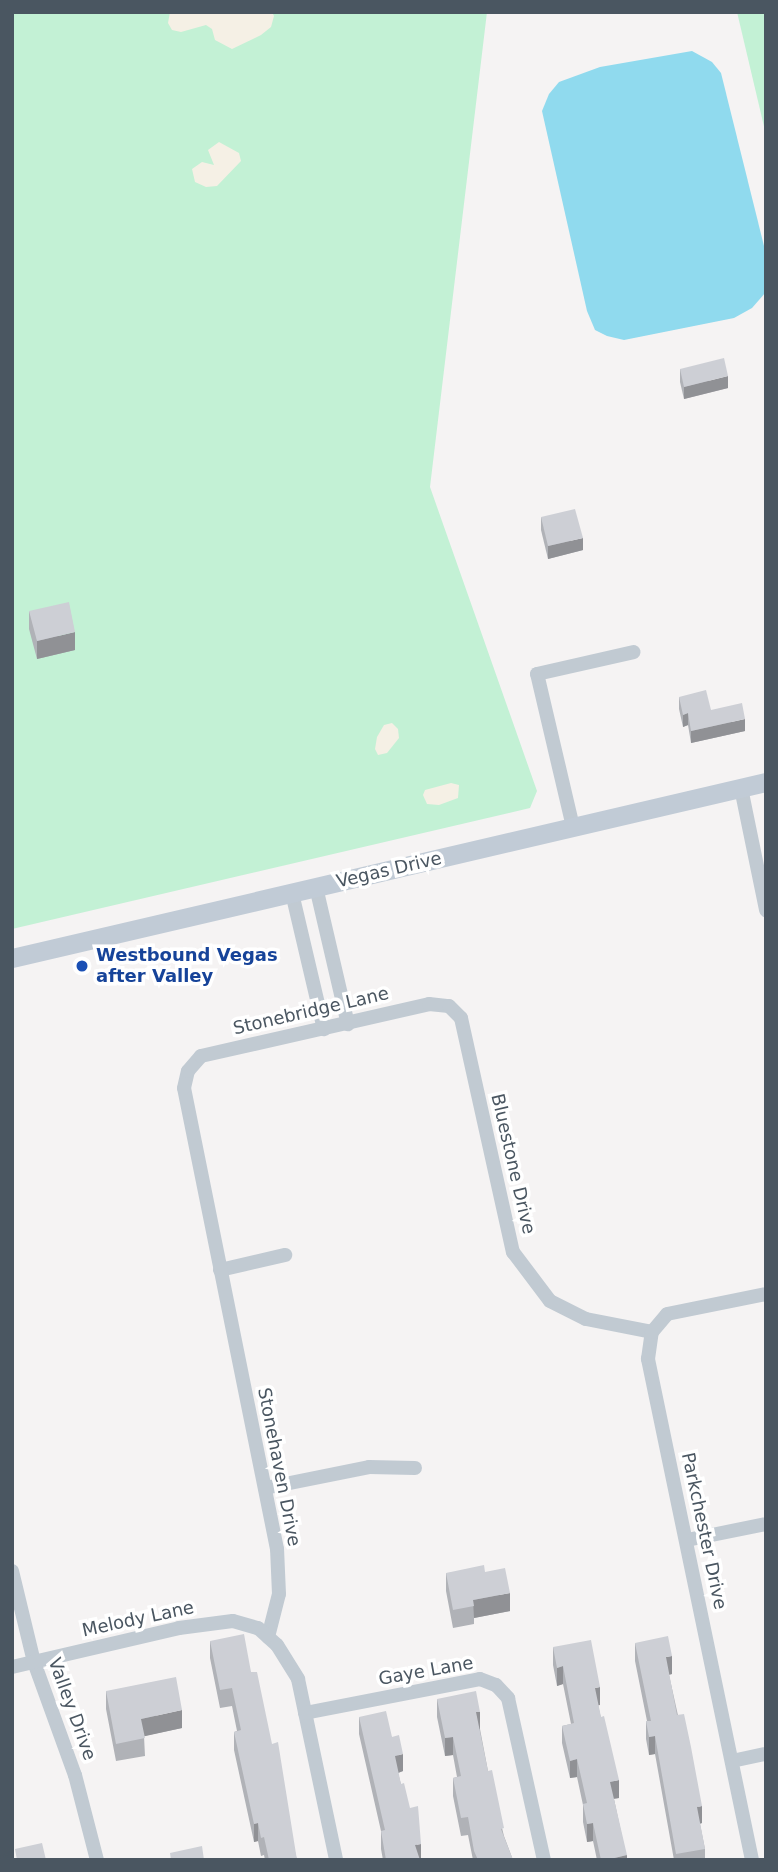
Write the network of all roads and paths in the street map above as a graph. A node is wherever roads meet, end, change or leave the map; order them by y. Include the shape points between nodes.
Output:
1 (634, 652) dead end
2 (766, 782) edge
3 (741, 788) junction
4 (573, 827) junction
5 (316, 887) junction
6 (292, 893) junction
7 (766, 910) edge
8 (12, 958) edge
9 (449, 1006) joint
10 (348, 1024) junction
11 (324, 1029) junction
12 (188, 1071) joint
13 (285, 1255) dead end
14 (220, 1270) junction
15 (766, 1294) edge
16 (652, 1332) junction
17 (415, 1468) dead end
18 (265, 1488) junction
19 (766, 1524) edge
20 (687, 1540) junction
21 (12, 1572) edge
22 (268, 1637) junction
23 (34, 1662) junction
24 (12, 1667) edge
25 (305, 1713) junction
26 (766, 1754) edge
27 (732, 1761) junction
28 (97, 1860) edge
29 (337, 1860) edge
30 (544, 1860) edge
31 (752, 1860) edge

1 - 4 street via 537,674
2 - 3 main road, Vegas Drive
3 - 4 main road, Vegas Drive
3 - 7 street
4 - 5 main road, Vegas Drive
5 - 6 main road, Vegas Drive
5 - 10 street
6 - 8 main road, Vegas Drive
6 - 11 street
9 - 10 street, Stonebridge Lane via 429,1004
9 - 16 street, Bluestone Drive via 461,1018 513,1252 550,1301 586,1320
10 - 11 street, Stonebridge Lane
11 - 12 street, Stonebridge Lane via 201,1056
12 - 14 street, Stonehaven Drive via 184,1088
13 - 14 street
14 - 18 street, Stonehaven Drive
15 - 16 street via 667,1314
16 - 20 street, Parkchester Drive via 648,1359
17 - 18 street via 369,1467
18 - 22 street, Stonehaven Drive via 277,1549 279,1594
19 - 20 street
20 - 27 street, Parkchester Drive
21 - 23 street, Valley Drive
22 - 23 street, Melody Lane via 258,1628 233,1621 179,1628
22 - 25 street via 298,1679
23 - 24 street, Melody Lane
23 - 28 street, Valley Drive via 75,1775
25 - 29 street
25 - 30 street, Gaye Lane via 480,1679 496,1685 508,1698
26 - 27 street
27 - 31 street, Parkchester Drive

